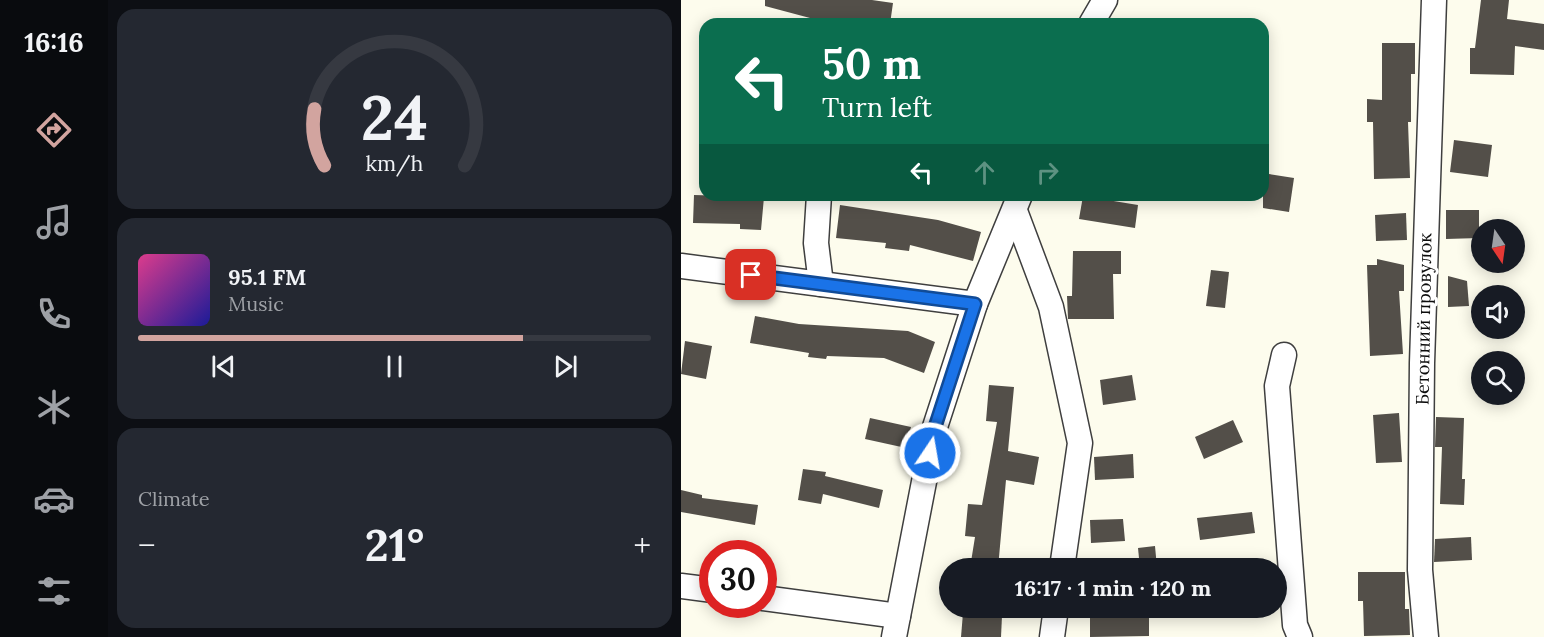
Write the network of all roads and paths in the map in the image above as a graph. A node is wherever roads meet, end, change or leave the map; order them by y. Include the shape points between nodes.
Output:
1 (1105, 0) edge
2 (1434, 0) edge
3 (1094, 18) edge
4 (819, 201) edge
5 (1018, 203) edge
6 (681, 266) edge
7 (821, 284) junction
8 (975, 304) junction
9 (1284, 355) dead end
10 (1063, 558) edge
11 (681, 586) edge
12 (699, 588) edge
13 (777, 601) edge
14 (1055, 618) edge
15 (896, 627) edge
16 (1052, 637) edge
17 (1300, 637) edge
18 (1426, 637) edge

1 - 3 street
2 - 18 street, Бетонний провулок via 1422,397 1420,570
4 - 7 street via 816,243
5 - 8 street
5 - 10 street via 1051,307 1080,443
6 - 7 street
7 - 8 street
8 - 15 street via 934,430
9 - 17 street via 1277,386 1295,625
11 - 12 street
13 - 15 street
14 - 16 street

